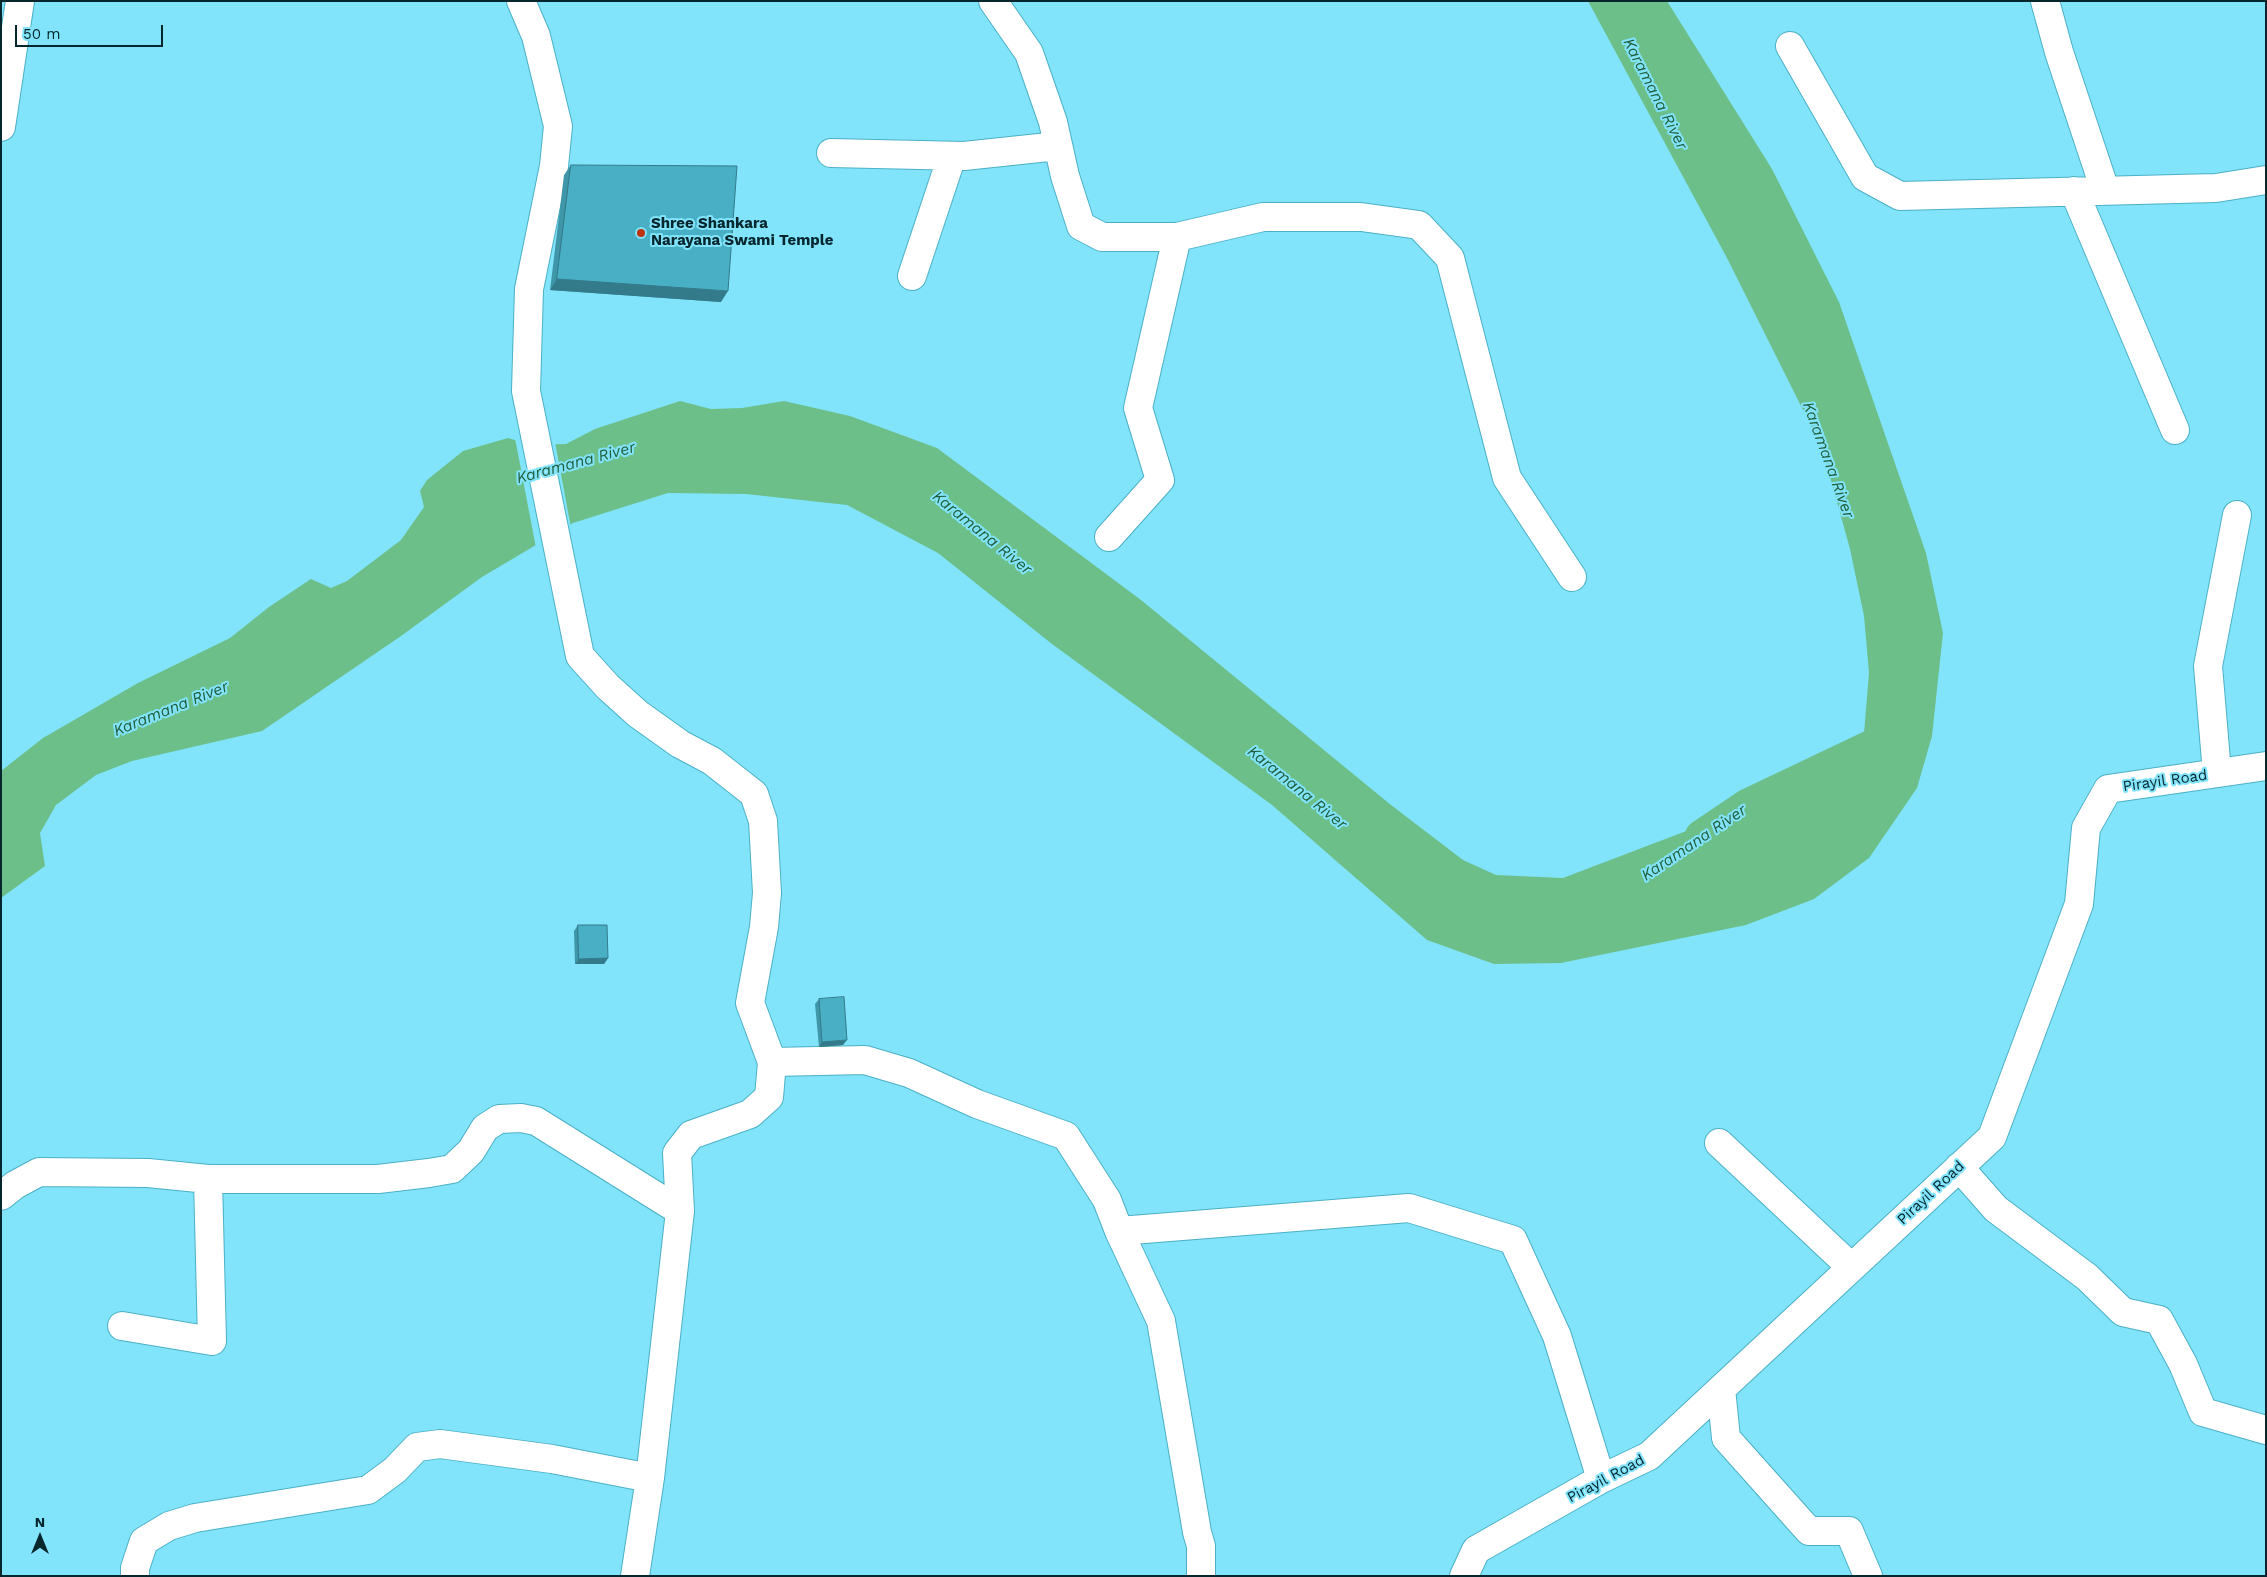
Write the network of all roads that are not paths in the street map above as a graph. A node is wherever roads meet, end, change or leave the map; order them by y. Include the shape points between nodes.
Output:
1 (20, 1) edge
2 (522, 1) edge
3 (993, 1) edge
4 (2045, 1) edge
5 (1790, 46) dead end
6 (1, 127) edge
7 (1058, 146) junction
8 (831, 153) dead end
9 (952, 156) junction
10 (2266, 180) edge
11 (2105, 190) junction
12 (2074, 191) junction
13 (1177, 237) junction
14 (912, 276) dead end
15 (2175, 430) dead end
16 (2238, 515) dead end
17 (1109, 537) dead end
18 (1572, 577) dead end
19 (2266, 766) edge
20 (2217, 773) junction
21 (772, 1062) junction
22 (1719, 1143) dead end
23 (1959, 1167) junction
24 (208, 1179) junction
25 (1, 1196) edge
26 (680, 1211) junction
27 (1119, 1231) junction
28 (1851, 1268) junction
29 (122, 1326) dead end
30 (1721, 1389) junction
31 (2265, 1429) edge
32 (650, 1478) junction
33 (1601, 1479) junction
34 (1872, 1569) edge
35 (135, 1576) edge
36 (635, 1576) edge
37 (1201, 1576) edge
38 (1464, 1576) edge

1 - 6 street
2 - 21 street via 536,36 558,126 554,166 529,289 526,391 580,656 638,714 680,744 712,761 754,794 762,821 767,894 750,1003
3 - 7 street via 1029,53
4 - 11 street
5 - 12 street via 1865,177 1900,196
7 - 9 street
7 - 13 street via 1081,226 1102,237
8 - 9 street
9 - 14 street
10 - 11 street via 2216,188
11 - 12 street
12 - 15 street
13 - 17 street via 1138,408 1160,480
13 - 18 street via 1264,217 1361,217 1419,225 1450,258 1508,478
16 - 20 street via 2208,666
19 - 20 street, Pirayil Road
20 - 23 street, Pirayil Road via 2108,789 2086,828 2079,904 1992,1137
21 - 26 street via 769,1097 750,1114 691,1135 677,1153
21 - 27 street via 866,1060 909,1073 977,1104 1066,1136 1107,1200
22 - 28 street
23 - 28 street, Pirayil Road
23 - 31 street via 1996,1209 2087,1277 2124,1312 2159,1320 2183,1364 2203,1412
24 - 25 street via 148,1173 39,1172
24 - 26 street via 378,1179 452,1169 471,1151 485,1128 499,1119 521,1118 536,1121
24 - 29 street via 212,1340
26 - 32 street
27 - 33 street via 1409,1208 1513,1240 1557,1336
27 - 37 street via 1161,1321 1201,1546
28 - 30 street, Pirayil Road
30 - 33 street, Pirayil Road via 1649,1456
30 - 34 street via 1726,1438 1809,1532 1849,1532
32 - 35 street via 552,1459 440,1444 417,1447 395,1470 368,1490 195,1518 169,1526 144,1541 134,1568
32 - 36 street
33 - 38 street, Pirayil Road via 1476,1550

